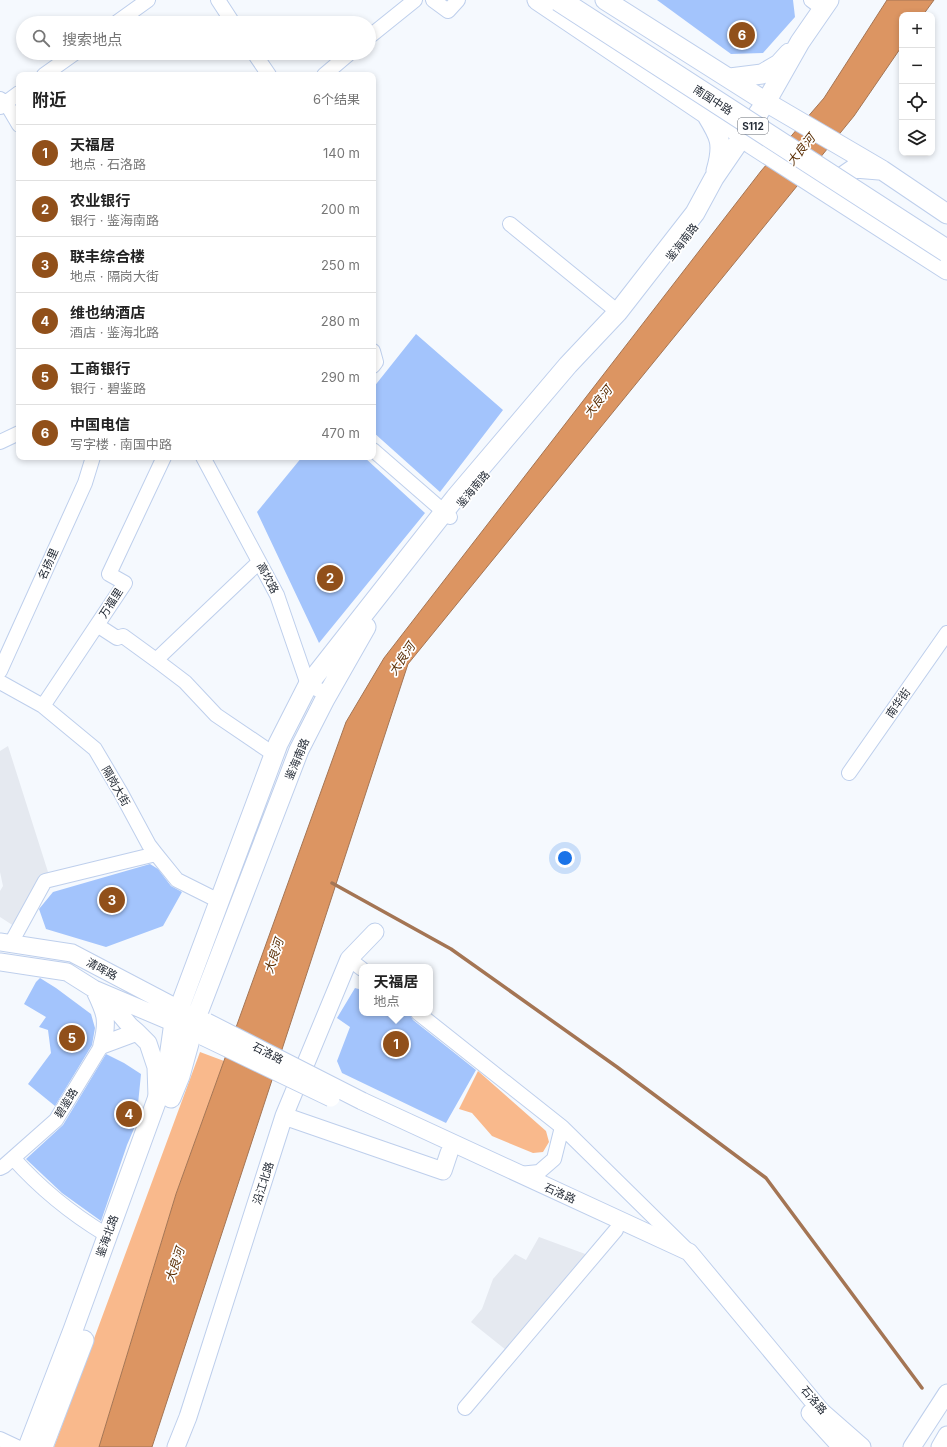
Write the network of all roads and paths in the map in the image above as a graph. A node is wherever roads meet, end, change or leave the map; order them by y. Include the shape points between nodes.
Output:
1 (148, 0) edge
2 (218, 0) edge
3 (415, 0) edge
4 (433, 0) edge
5 (458, 0) edge
6 (537, 0) edge
7 (559, 0) edge
8 (584, 0) edge
9 (605, 0) edge
10 (843, 0) edge
11 (821, 3) edge
12 (126, 16) edge
13 (229, 16) edge
14 (376, 31) edge
15 (800, 42) junction
16 (65, 60) edge
17 (259, 60) edge
18 (342, 60) edge
19 (48, 72) edge
20 (267, 72) edge
21 (328, 72) edge
22 (730, 78) junction
23 (16, 95) edge
24 (2, 103) edge
25 (770, 104) junction
26 (706, 114) junction
27 (16, 121) edge
28 (746, 141) junction
29 (882, 170) junction
30 (714, 178) junction
31 (947, 214) edge
32 (860, 215) junction
33 (510, 224) dead end
34 (947, 235) edge
35 (947, 251) edge
36 (947, 270) edge
37 (618, 312) junction
38 (16, 434) edge
39 (0, 442) edge
40 (376, 453) edge
41 (92, 460) edge
42 (163, 460) edge
43 (205, 460) edge
44 (447, 515) junction
45 (259, 562) junction
46 (97, 625) junction
47 (947, 633) edge
48 (156, 660) junction
49 (0, 671) edge
50 (0, 682) edge
51 (308, 685) junction
52 (328, 694) junction
53 (43, 706) junction
54 (272, 754) dead end
55 (849, 773) dead end
56 (156, 854) junction
57 (219, 901) junction
58 (375, 932) dead end
59 (6, 943) edge
60 (0, 962) edge
61 (356, 964) edge
62 (98, 991) junction
63 (176, 1015) junction
64 (422, 1016) edge
65 (200, 1027) junction
66 (137, 1032) junction
67 (102, 1045) junction
68 (157, 1101) junction
69 (360, 1106) junction
70 (284, 1116) junction
71 (562, 1127) junction
72 (449, 1153) junction
73 (14, 1158) junction
74 (0, 1168) edge
75 (519, 1174) junction
76 (616, 1230) junction
77 (105, 1234) dead end
78 (689, 1252) junction
79 (947, 1393) edge
80 (465, 1408) dead end
81 (814, 1419) junction
82 (947, 1435) edge
83 (0, 1439) edge
84 (17, 1447) edge
85 (28, 1447) edge
86 (43, 1447) edge
87 (176, 1447) edge
88 (828, 1447) edge
89 (841, 1447) edge
90 (862, 1447) edge
91 (912, 1447) edge
92 (940, 1447) edge

1 - 12 street
2 - 13 street
3 - 14 street
4 - 5 street via 448,11
6 - 26 main road, 南国中路
7 - 35 highway, 南国中路 / S112, bridge
8 - 34 highway, 南国中路 / S112
9 - 22 main road
10 - 25 main road, 鉴海南路
11 - 15 main road, 鉴海南路
15 - 22 main road via 779,64 762,74
15 - 25 main road, 鉴海南路
16 - 19 street
17 - 20 street
18 - 21 street
22 - 25 main road
23 - 24 street
24 - 27 street
25 - 28 main road, 鉴海南路
25 - 29 main road
26 - 28 main road, 南国中路 via 726,123
26 - 30 main road via 718,135 721,150
28 - 30 main road, 鉴海南路
28 - 32 main road, 南国中路
28 - 44 main road, 鉴海南路 via 702,218 624,317
29 - 31 main road
29 - 32 main road via 855,168 842,177 841,196
30 - 37 main road, 鉴海南路 via 696,213
32 - 36 main road, 南国中路
33 - 37 street
37 - 44 main road, 鉴海南路 via 568,365
38 - 39 street
40 - 44 street
41 - 49 street, 名扬里 via 85,483
42 - 46 street, 万福里 via 109,574 124,583
43 - 45 street, 高坎路
44 - 51 main road, 鉴海南路
44 - 52 main road, 鉴海南路 via 371,618
45 - 48 street
45 - 51 street, 高坎路 via 277,595
46 - 48 street via 117,638 123,636
46 - 53 street, 万福里
47 - 55 street, 南华街
48 - 54 street via 185,682 216,715
50 - 53 street, 隔岗大街
51 - 52 street
51 - 57 main road, 鉴海南路 via 278,744
52 - 65 main road, 鉴海南路 via 299,750
53 - 56 street, 隔岗大街 via 95,749
56 - 57 street, 隔岗大街 via 177,880
56 - 59 street via 45,881
57 - 63 main road, 鉴海南路
58 - 61 street, 沿江北路
59 - 63 street, 清晖路 via 72,953
60 - 62 street, 清晖路 via 67,972
61 - 70 street, 沿江北路
62 - 63 street, 清晖路
62 - 66 street
62 - 67 street via 106,1019
63 - 65 street, 清晖路
63 - 68 main road, 鉴海北路 via 167,1072
64 - 71 street
65 - 69 street, 石洛路, bridge
65 - 86 main road, 鉴海北路
66 - 67 street
66 - 68 street via 148,1044 156,1067
67 - 73 street, 碧鉴路 via 56,1120
68 - 85 main road, 鉴海北路
69 - 72 street, 石洛路
69 - 75 street, 石洛路
70 - 72 street via 443,1171
70 - 87 street, 沿江北路 via 188,1417
71 - 75 street via 554,1159 539,1172
71 - 78 street
72 - 76 street, 石洛路
73 - 74 street, 碧鉴路
73 - 77 street via 30,1176 88,1224
75 - 78 street, 石洛路
76 - 80 street
76 - 81 street, 石洛路 via 683,1261
78 - 90 street, 石洛路 via 822,1412
79 - 91 street
81 - 88 street
81 - 89 street, 石洛路
82 - 92 street
83 - 84 street

